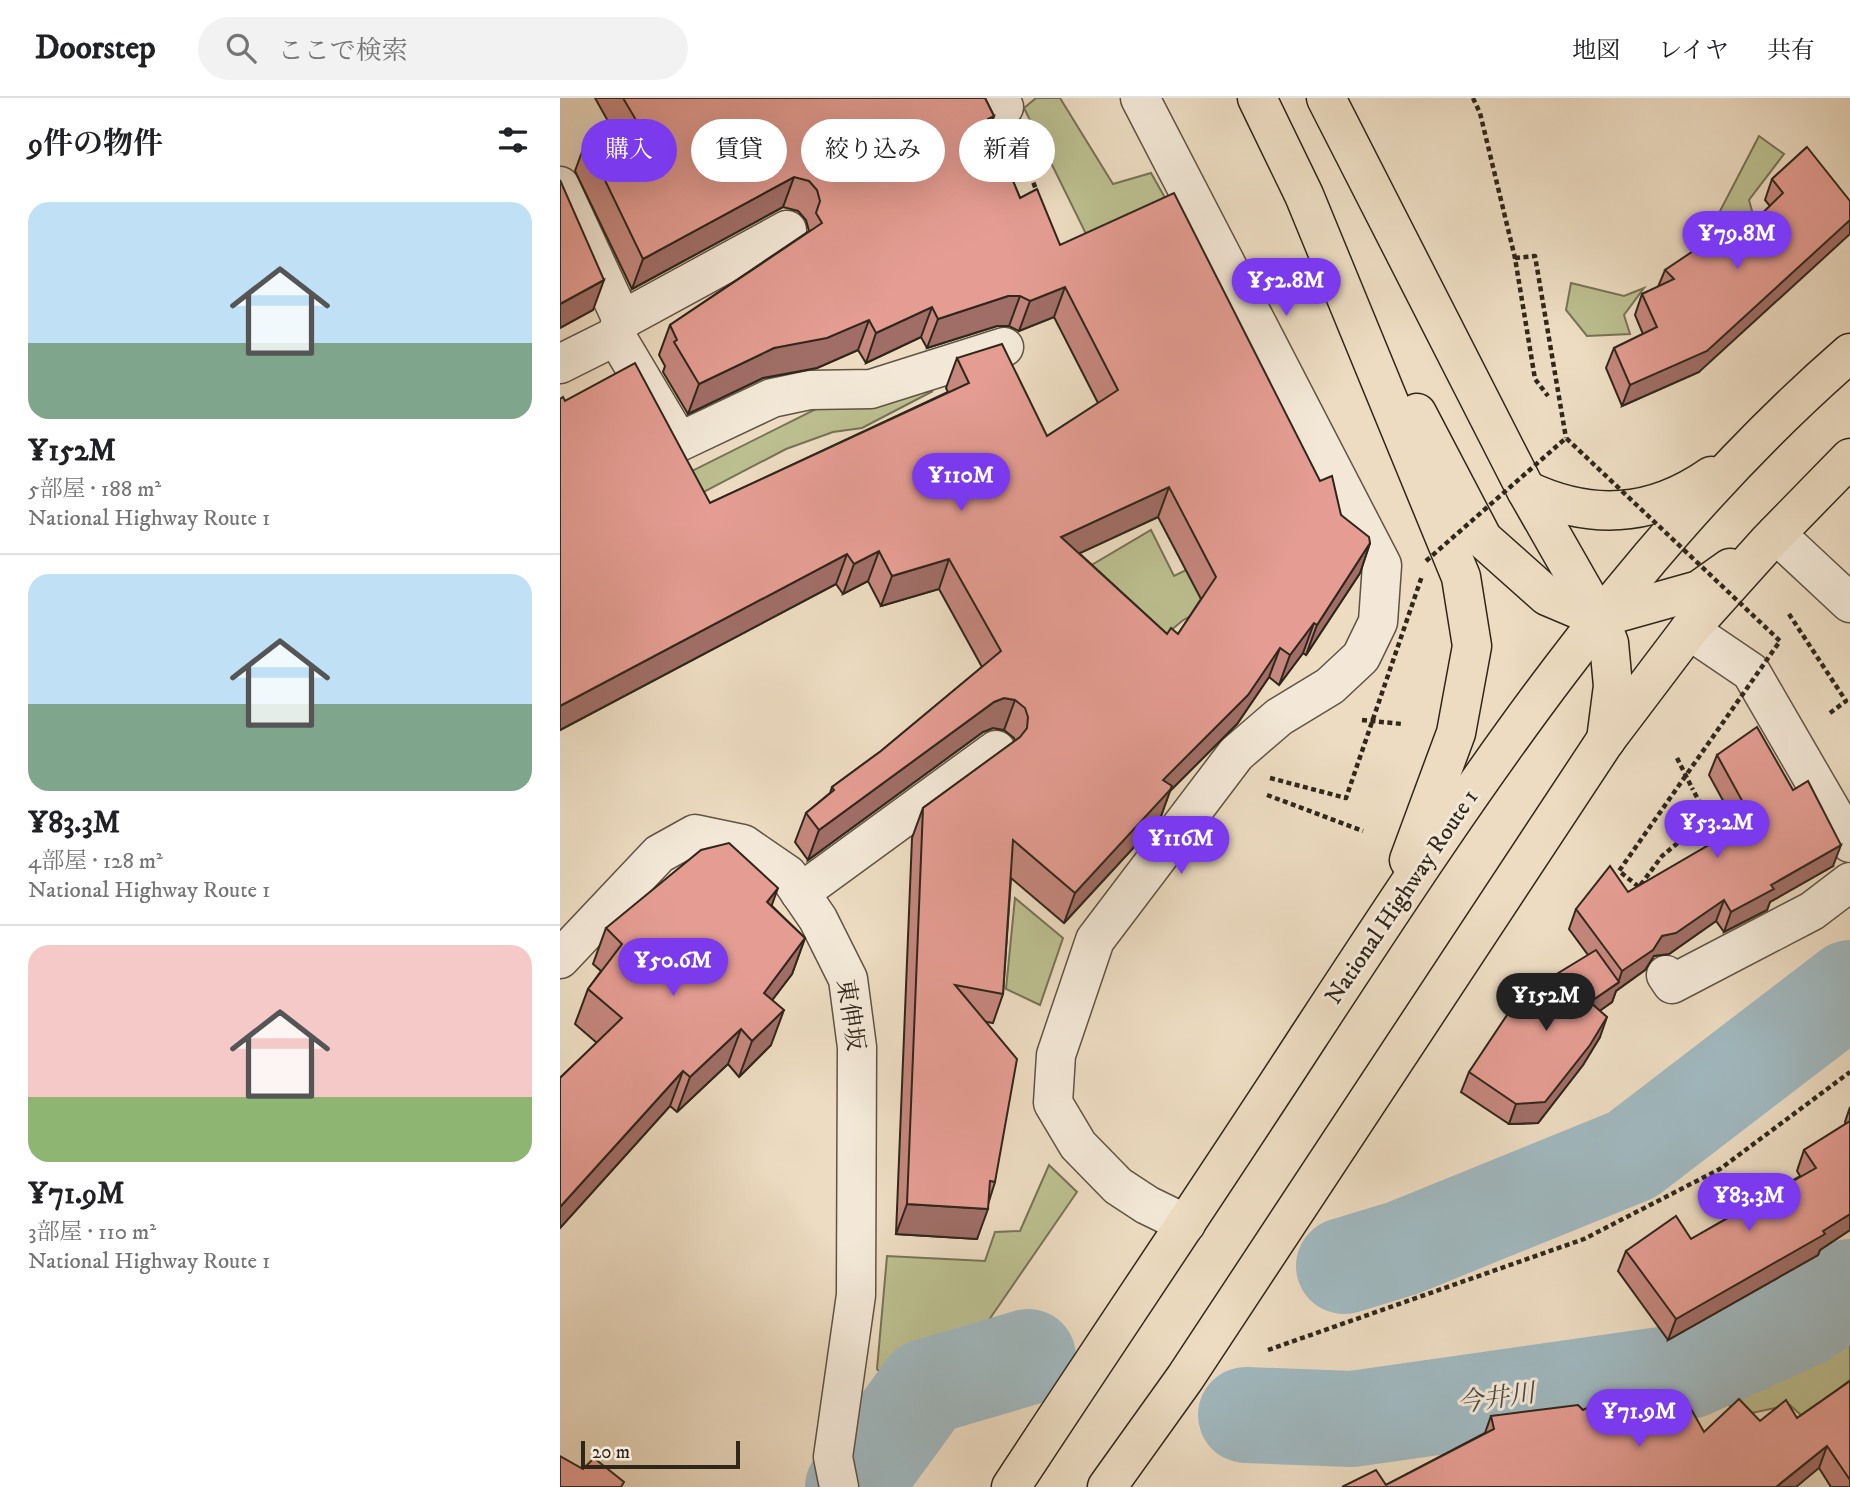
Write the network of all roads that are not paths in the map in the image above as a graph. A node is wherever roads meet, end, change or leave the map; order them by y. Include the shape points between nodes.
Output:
1 (1140, 98) edge
2 (1257, 98) edge
3 (1326, 98) edge
4 (560, 186) edge
5 (1304, 195) junction
6 (787, 230) dead end
7 (619, 328) junction
8 (1004, 347) edge
9 (1850, 353) edge
10 (560, 364) edge
11 (1747, 451) junction
12 (1850, 458) edge
13 (1526, 490) junction
14 (1772, 537) junction
15 (1850, 603) edge
16 (1599, 618) junction
17 (1689, 630) junction
18 (1605, 741) junction
19 (996, 750) dead end
20 (1850, 842) edge
21 (1850, 882) edge
22 (800, 893) junction
23 (1389, 915) junction
24 (560, 959) edge
25 (1666, 975) dead end
26 (1186, 1224) junction
27 (836, 1472) edge
28 (1012, 1487) edge
29 (1107, 1487) edge

1 - 26 street via 1382,565 1378,622 1361,657 1330,686 1279,717 1236,754 1095,940 1056,1055 1053,1103 1079,1144 1118,1185
2 - 5 highway
3 - 13 highway
4 - 7 street
5 - 16 highway via 1483,539 1547,596
5 - 23 highway via 1461,577 1472,646 1456,733
6 - 7 street
7 - 8 street via 679,442 772,398 810,390 871,389
7 - 10 street
9 - 11 highway, National Highway Route 1
11 - 13 highway via 1685,494 1627,511 1568,508
11 - 16 highway, National Highway Route 1
12 - 14 highway
13 - 16 highway
14 - 15 street
14 - 16 highway via 1699,590
14 - 17 highway
16 - 18 highway via 1609,643 1613,687
16 - 23 highway, National Highway Route 1
17 - 18 highway
17 - 20 street via 1751,672
18 - 29 highway via 1185,1378
19 - 22 street
21 - 25 street via 1812,911 1672,984
22 - 24 street, 東伸坂 via 788,875 743,844 695,834 659,854
22 - 27 street, 東伸坂 via 848,979 857,1047 856,1295
23 - 26 highway, National Highway Route 1
26 - 28 highway, National Highway Route 1

